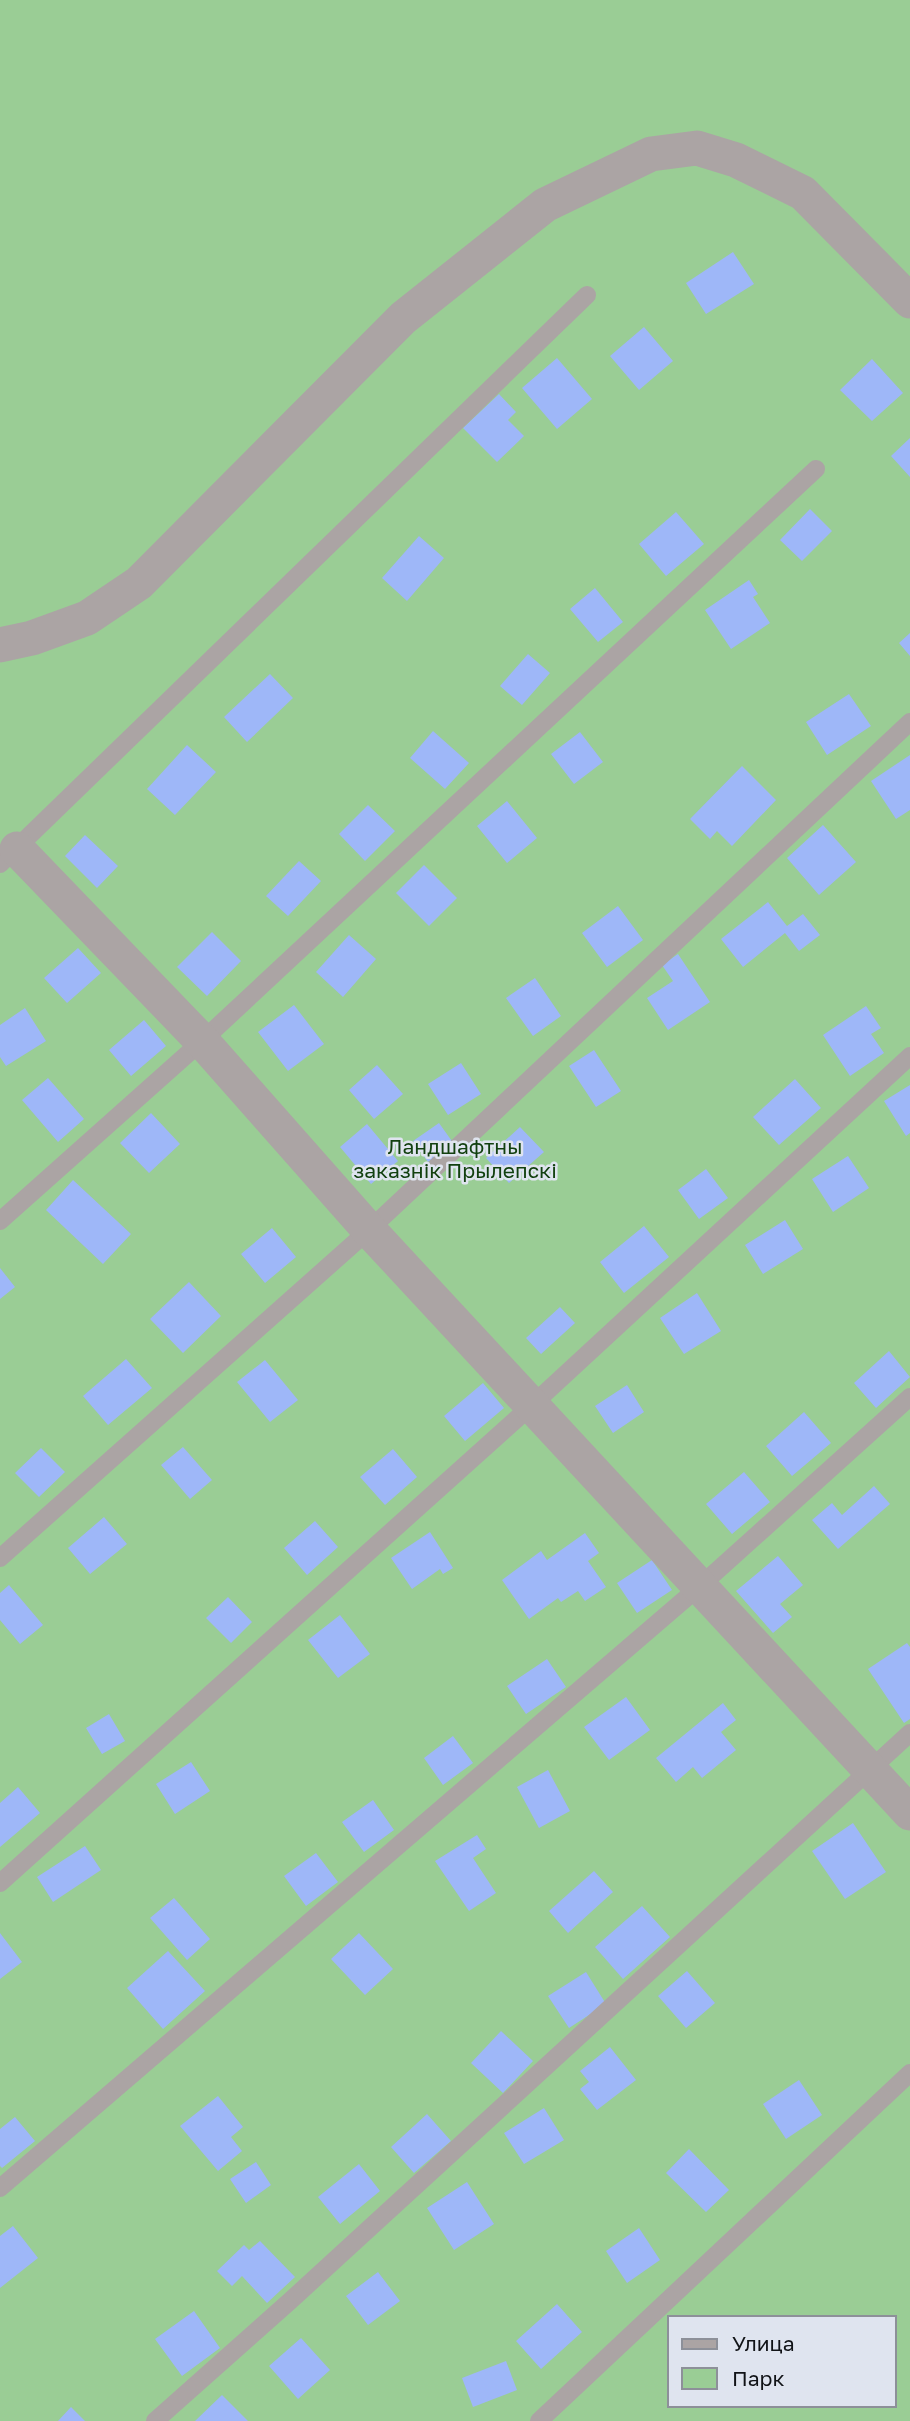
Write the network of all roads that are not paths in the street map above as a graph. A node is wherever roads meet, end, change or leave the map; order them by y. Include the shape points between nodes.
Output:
1 (587, 296) dead end
2 (910, 302) edge
3 (816, 469) dead end
4 (0, 645) edge
5 (910, 722) edge
6 (8, 856) edge
7 (202, 1041) junction
8 (910, 1056) edge
9 (0, 1221) edge
10 (369, 1230) junction
11 (910, 1396) edge
12 (531, 1406) junction
13 (0, 1558) edge
14 (699, 1587) junction
15 (910, 1733) edge
16 (870, 1770) junction
17 (910, 1813) edge
18 (0, 1883) edge
19 (910, 2073) edge
20 (0, 2188) edge
21 (155, 2421) edge
22 (539, 2421) edge

1 - 6 lane
2 - 4 street via 803,193 736,160 697,148 650,154 545,205 402,318 139,583 87,618
3 - 7 lane
5 - 10 lane
6 - 7 street
7 - 9 lane
7 - 10 street
8 - 12 lane
10 - 12 street
10 - 13 lane
11 - 14 lane
12 - 14 street
12 - 18 lane
14 - 16 street
14 - 20 lane
15 - 16 lane
16 - 17 street
16 - 21 lane
19 - 22 lane

